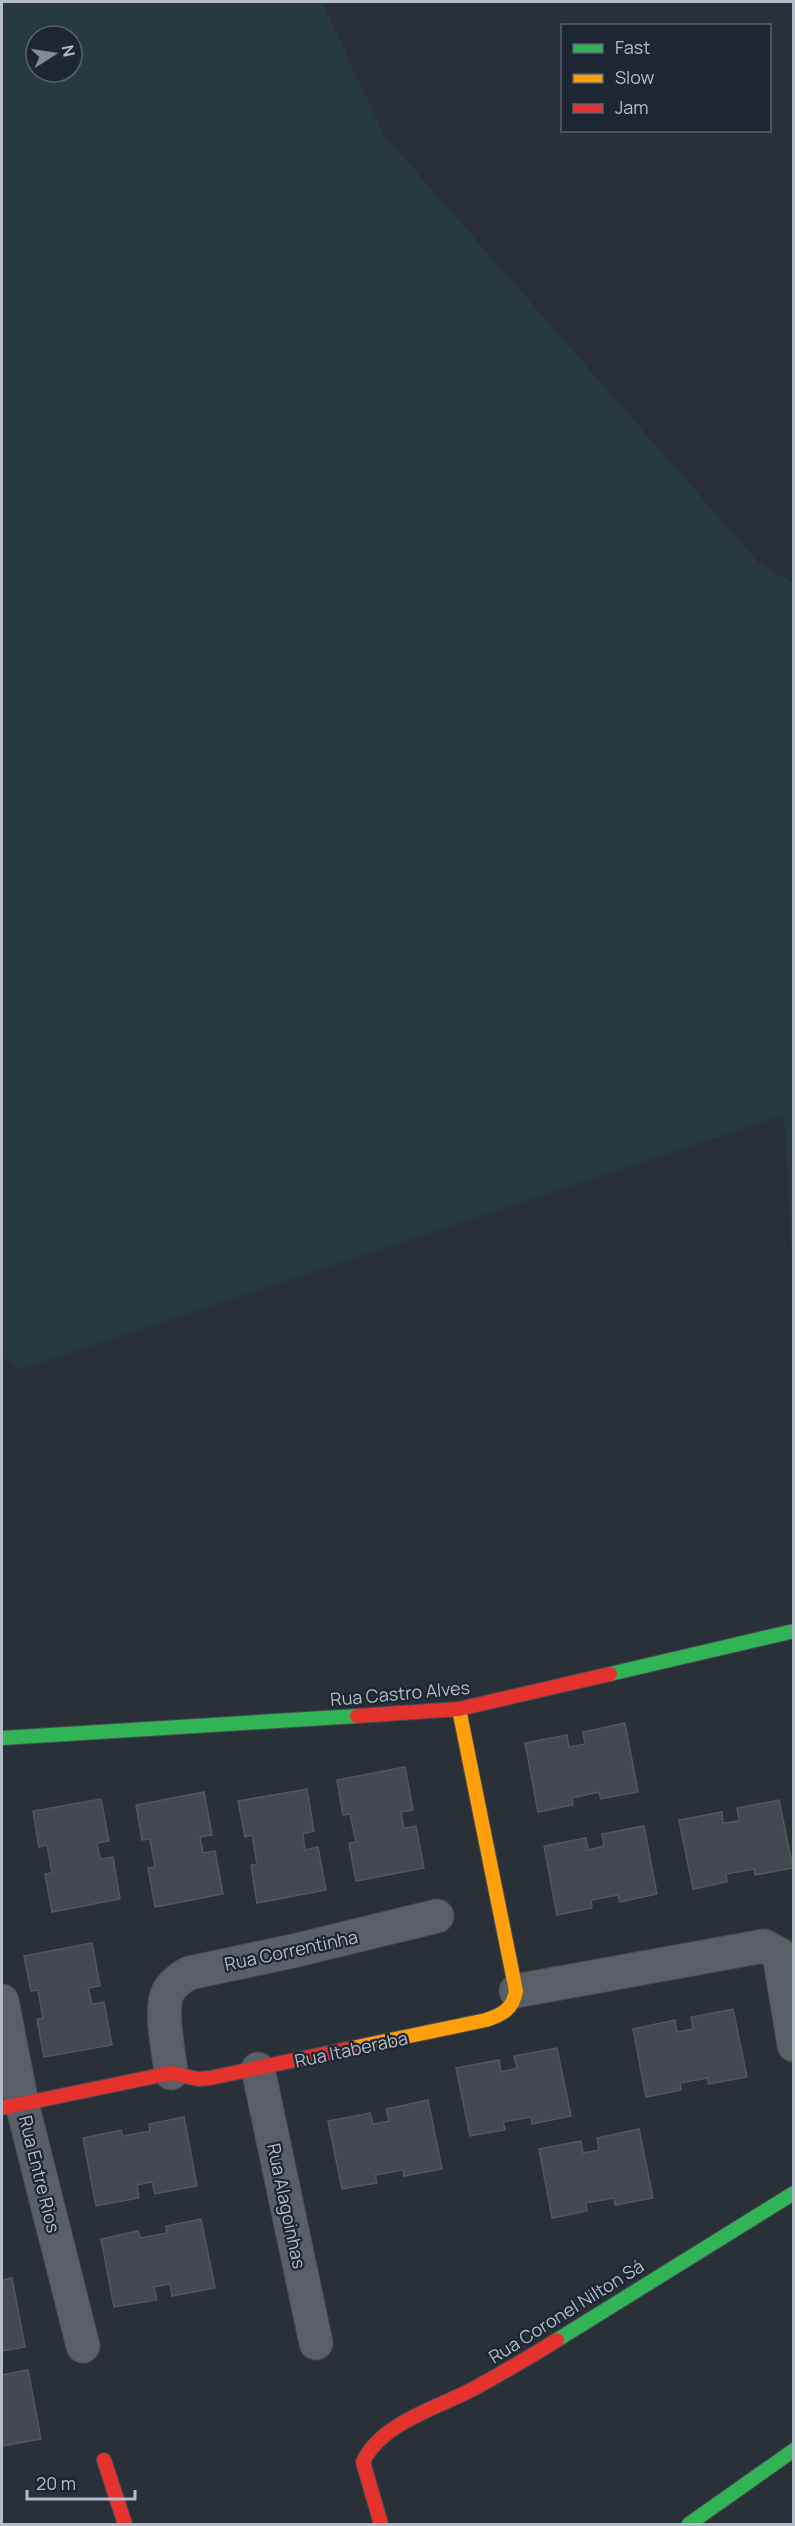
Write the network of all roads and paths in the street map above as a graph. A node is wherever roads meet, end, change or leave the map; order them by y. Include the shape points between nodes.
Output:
1 (794, 1631) edge
2 (459, 1709) junction
3 (2, 1738) edge
4 (437, 1916) dead end
5 (516, 1991) junction
6 (2, 2001) edge
7 (794, 2045) edge
8 (258, 2069) junction
9 (171, 2073) junction
10 (12, 2106) edge
11 (794, 2193) edge
12 (316, 2343) dead end
13 (83, 2346) dead end
14 (794, 2450) edge
15 (104, 2460) dead end
16 (125, 2524) edge
17 (381, 2524) edge
18 (689, 2524) edge

1 - 2 street, Rua Castro Alves
2 - 3 street, Rua Castro Alves
2 - 5 street
4 - 9 street, Rua Correntinha via 189,1973 167,1993 164,2008
5 - 7 street via 764,1946 779,1954
5 - 8 street, Rua Itaberaba via 515,2003 501,2015
6 - 10 street, Rua Entre Rios
8 - 9 street, Rua Itaberaba via 198,2079
8 - 12 street, Rua Alagoinhas
9 - 10 street
10 - 13 street, Rua Entre Rios
11 - 17 street, Rua Coronel Nilton Sá via 471,2390 397,2428 366,2452 363,2462
14 - 18 street
15 - 16 street

